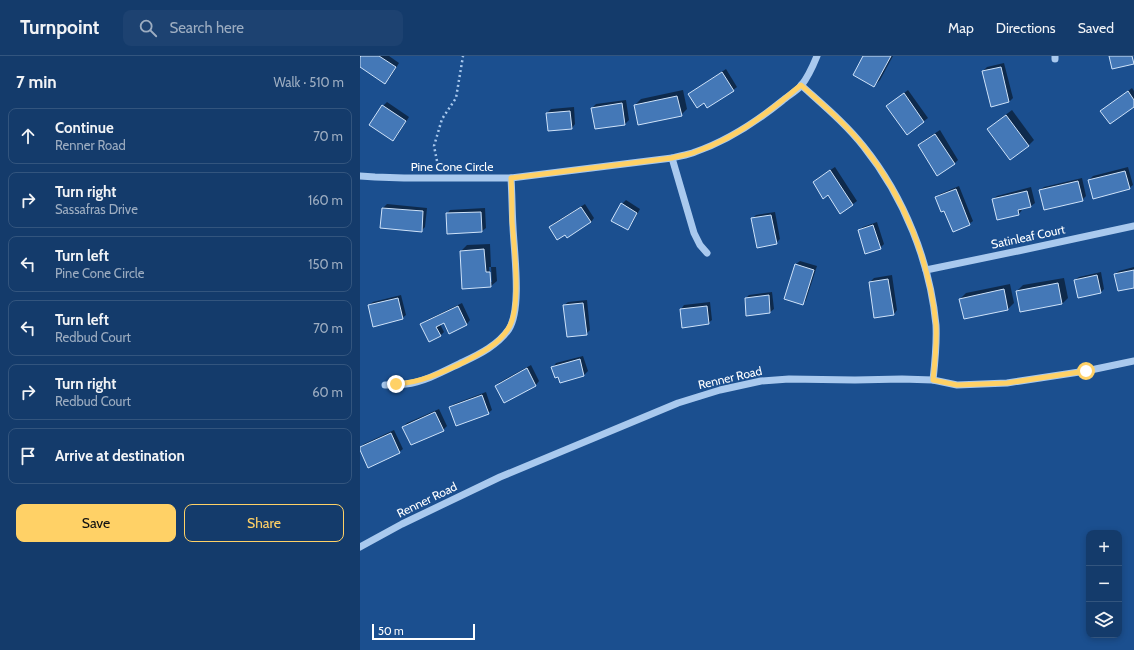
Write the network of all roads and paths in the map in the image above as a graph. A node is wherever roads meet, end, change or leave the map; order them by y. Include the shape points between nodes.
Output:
1 (463, 56) edge
2 (817, 56) edge
3 (801, 85) junction
4 (672, 158) junction
5 (437, 161) dead end
6 (360, 176) edge
7 (511, 178) junction
8 (1134, 226) edge
9 (707, 254) dead end
10 (926, 270) junction
11 (1134, 361) edge
12 (933, 380) junction
13 (385, 385) dead end
14 (360, 547) edge

1 - 5 path via 456,98 442,120 434,146
2 - 3 street, Pine Cone Circle
3 - 4 street, Pine Cone Circle via 757,120 733,135 695,153
3 - 10 street via 851,131 875,160 903,210
4 - 7 street, Pine Cone Circle
4 - 9 street via 694,233
6 - 7 street, Pine Cone Circle
7 - 13 street via 516,294 513,320 508,329 488,349 458,365 407,384
8 - 10 street, Satinleaf Court
10 - 12 street via 936,326
11 - 12 street, Renner Road via 1007,383 957,385
12 - 14 street, Renner Road via 789,378 720,390 678,403 500,476

